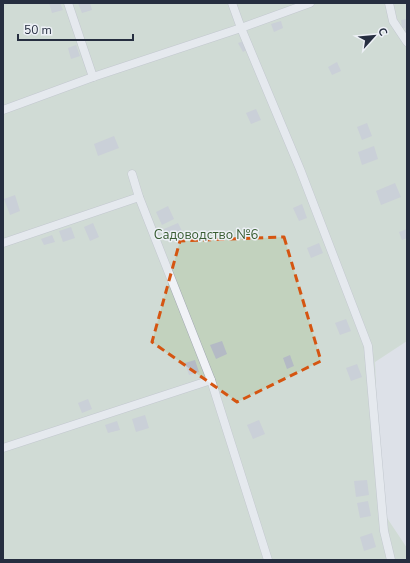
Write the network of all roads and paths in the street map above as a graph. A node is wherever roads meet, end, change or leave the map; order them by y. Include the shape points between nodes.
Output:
1 (68, 3) edge
2 (232, 3) edge
3 (310, 3) edge
4 (389, 3) edge
5 (241, 28) junction
6 (407, 42) edge
7 (93, 77) junction
8 (3, 110) edge
9 (132, 174) dead end
10 (139, 197) junction
11 (3, 243) edge
12 (211, 380) junction
13 (3, 448) edge
14 (268, 560) edge
15 (390, 560) edge

1 - 7 lane
2 - 5 lane
3 - 5 lane
4 - 6 lane via 393,20
5 - 7 lane
5 - 15 lane via 300,169 368,346 384,531
7 - 8 lane
9 - 10 lane
10 - 11 lane
10 - 12 lane
12 - 13 lane
12 - 14 lane

